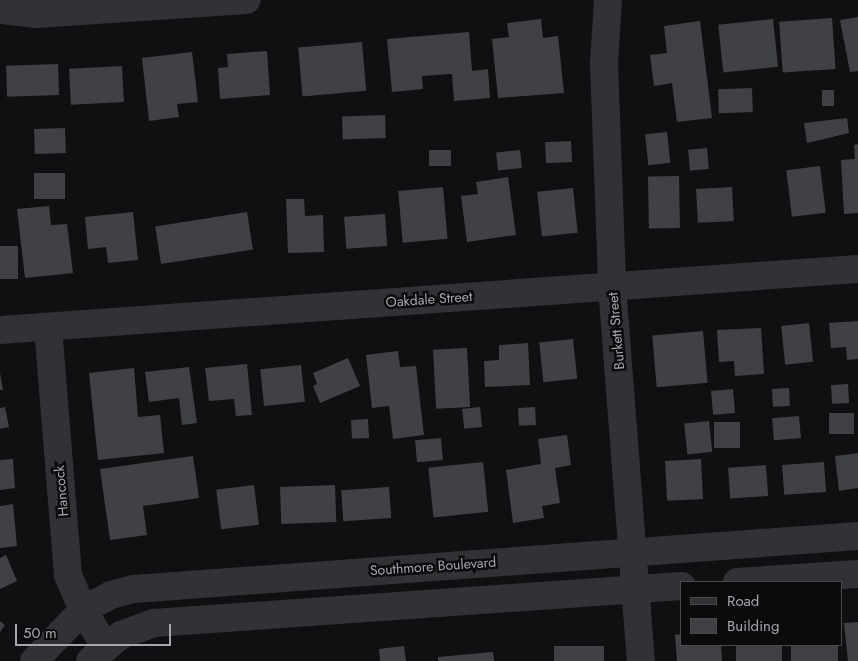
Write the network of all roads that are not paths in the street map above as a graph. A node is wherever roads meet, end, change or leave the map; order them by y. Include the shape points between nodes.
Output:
1 (246, 0) edge
2 (608, 0) edge
3 (0, 10) edge
4 (858, 269) edge
5 (612, 286) junction
6 (48, 327) junction
7 (0, 330) edge
8 (858, 536) edge
9 (634, 551) junction
10 (858, 574) edge
11 (752, 581) edge
12 (680, 586) edge
13 (636, 589) junction
14 (83, 610) junction
15 (98, 654) edge
16 (34, 661) edge
17 (641, 661) edge

1 - 3 street via 36,14
2 - 5 street, Burkett Street via 604,63
4 - 5 street, Oakdale Street
5 - 6 street, Oakdale Street
5 - 9 street, Burkett Street
6 - 7 street, Oakdale Street
6 - 14 street, Hancock via 68,575
8 - 9 street, Southmore Boulevard
9 - 13 street, Burkett Street
9 - 14 street, Southmore Boulevard via 171,584 111,595
10 - 11 street
12 - 13 street
13 - 15 street via 154,623 121,635
13 - 17 street, Burkett Street
14 - 15 street, Hancock
14 - 16 street, Southmore Boulevard

